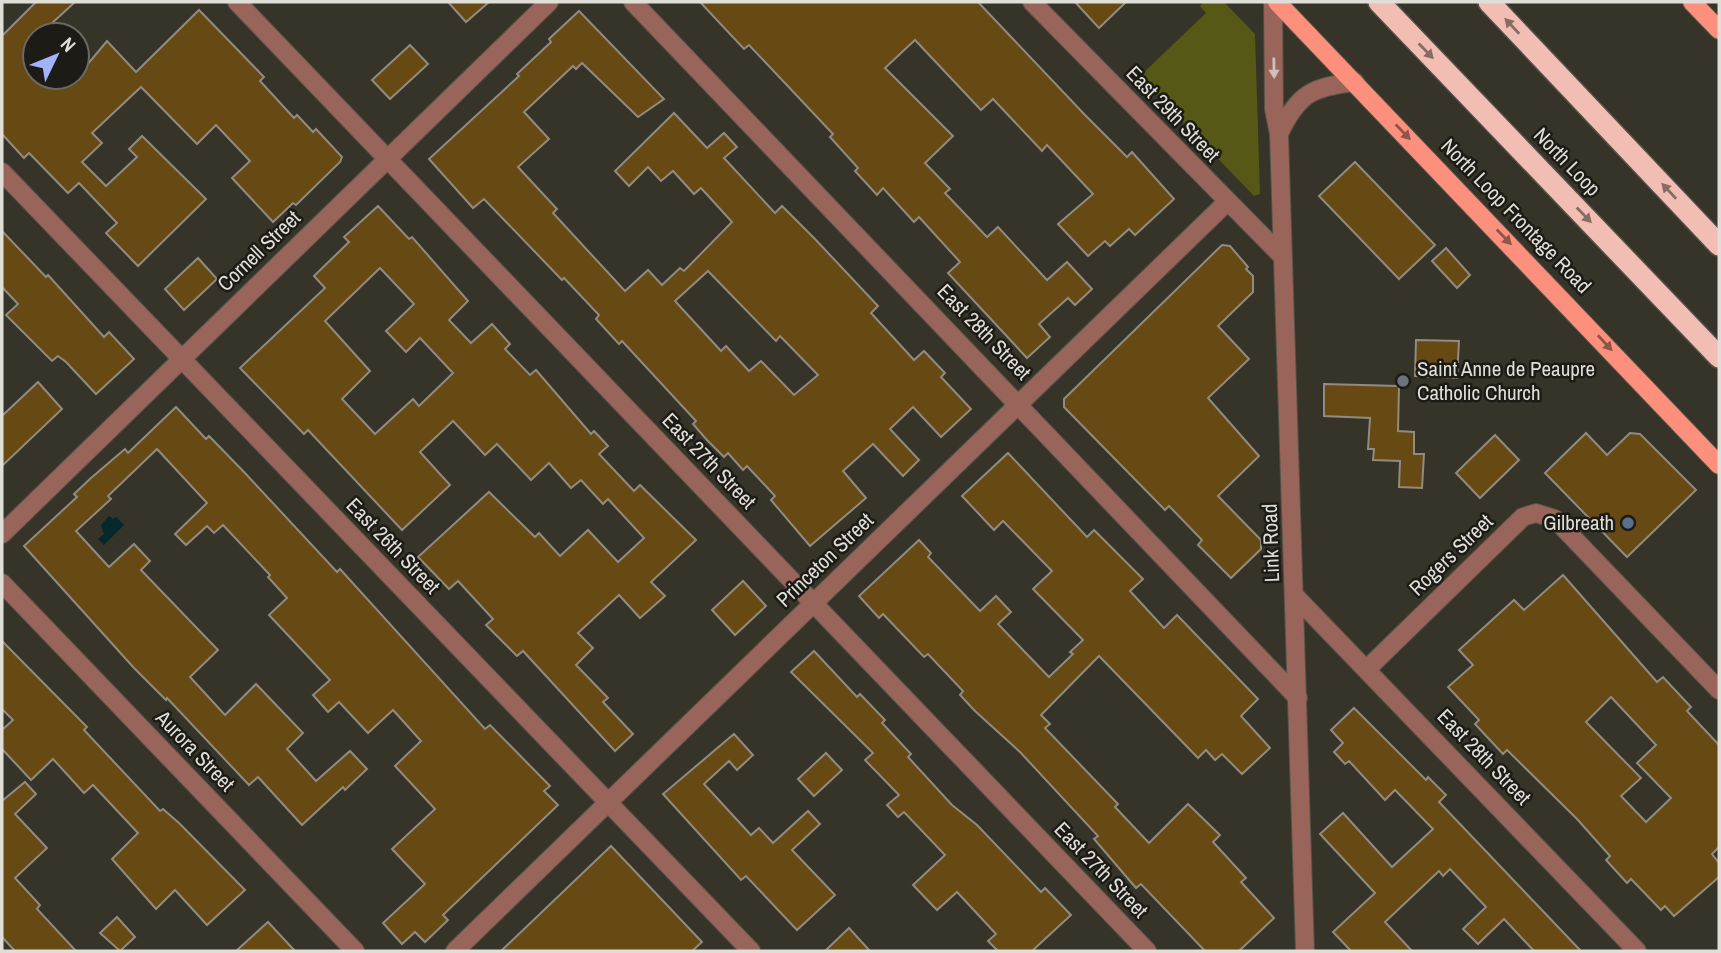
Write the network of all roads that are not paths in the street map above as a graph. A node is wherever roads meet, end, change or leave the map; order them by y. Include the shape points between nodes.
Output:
1 (237, 2) edge
2 (549, 2) edge
3 (633, 2) edge
4 (1032, 2) edge
5 (1275, 2) edge
6 (1379, 2) edge
7 (1489, 2) edge
8 (1692, 2) edge
9 (1719, 30) edge
10 (1356, 82) junction
11 (1279, 134) junction
12 (388, 158) junction
13 (2, 172) edge
14 (1227, 202) junction
15 (1718, 243) edge
16 (1282, 256) junction
17 (1692, 328) junction
18 (1719, 357) edge
19 (182, 359) junction
20 (1719, 365) edge
21 (1020, 403) junction
22 (1719, 465) edge
23 (2, 534) edge
24 (2, 583) edge
25 (1296, 597) junction
26 (814, 603) junction
27 (1368, 668) junction
28 (1719, 691) edge
29 (1298, 698) junction
30 (608, 803) junction
31 (1306, 950) edge
32 (355, 951) edge
33 (455, 951) edge
34 (751, 951) edge
35 (1147, 951) edge
36 (1637, 951) edge

1 - 12 street, East 27th Street
2 - 12 street, Cornell Street
3 - 21 street, East 28th Street
4 - 14 street, East 29th Street
5 - 10 main road, North Loop Frontage Road
5 -> 11 street, Link Road via 1274,109
6 -> 17 highway, North Loop
15 -> 7 highway
8 - 9 main road
10 - 11 street via 1308,93
10 -> 22 main road, North Loop Frontage Road
11 - 16 street, Link Road
12 - 19 street, Cornell Street
12 - 26 street, East 27th Street
13 - 19 street, East 26th Street
14 - 16 street, East 29th Street
14 - 21 street, Princeton Street
16 - 25 street, Link Road
17 - 18 highway, North Loop
17 - 20 highway
19 - 23 street, Cornell Street
19 - 30 street, East 26th Street
21 - 26 street, Princeton Street
21 - 29 street, East 28th Street
24 - 32 street, Aurora Street
25 - 27 street, East 28th Street
25 - 29 street, Link Road
26 - 30 street, Princeton Street
26 - 35 street, East 27th Street
27 - 28 street, Rogers Street via 1523,517 1536,513 1549,515 1574,538
27 - 36 street, East 28th Street
29 - 31 street, Link Road
30 - 33 street, Princeton Street
30 - 34 street, East 26th Street

